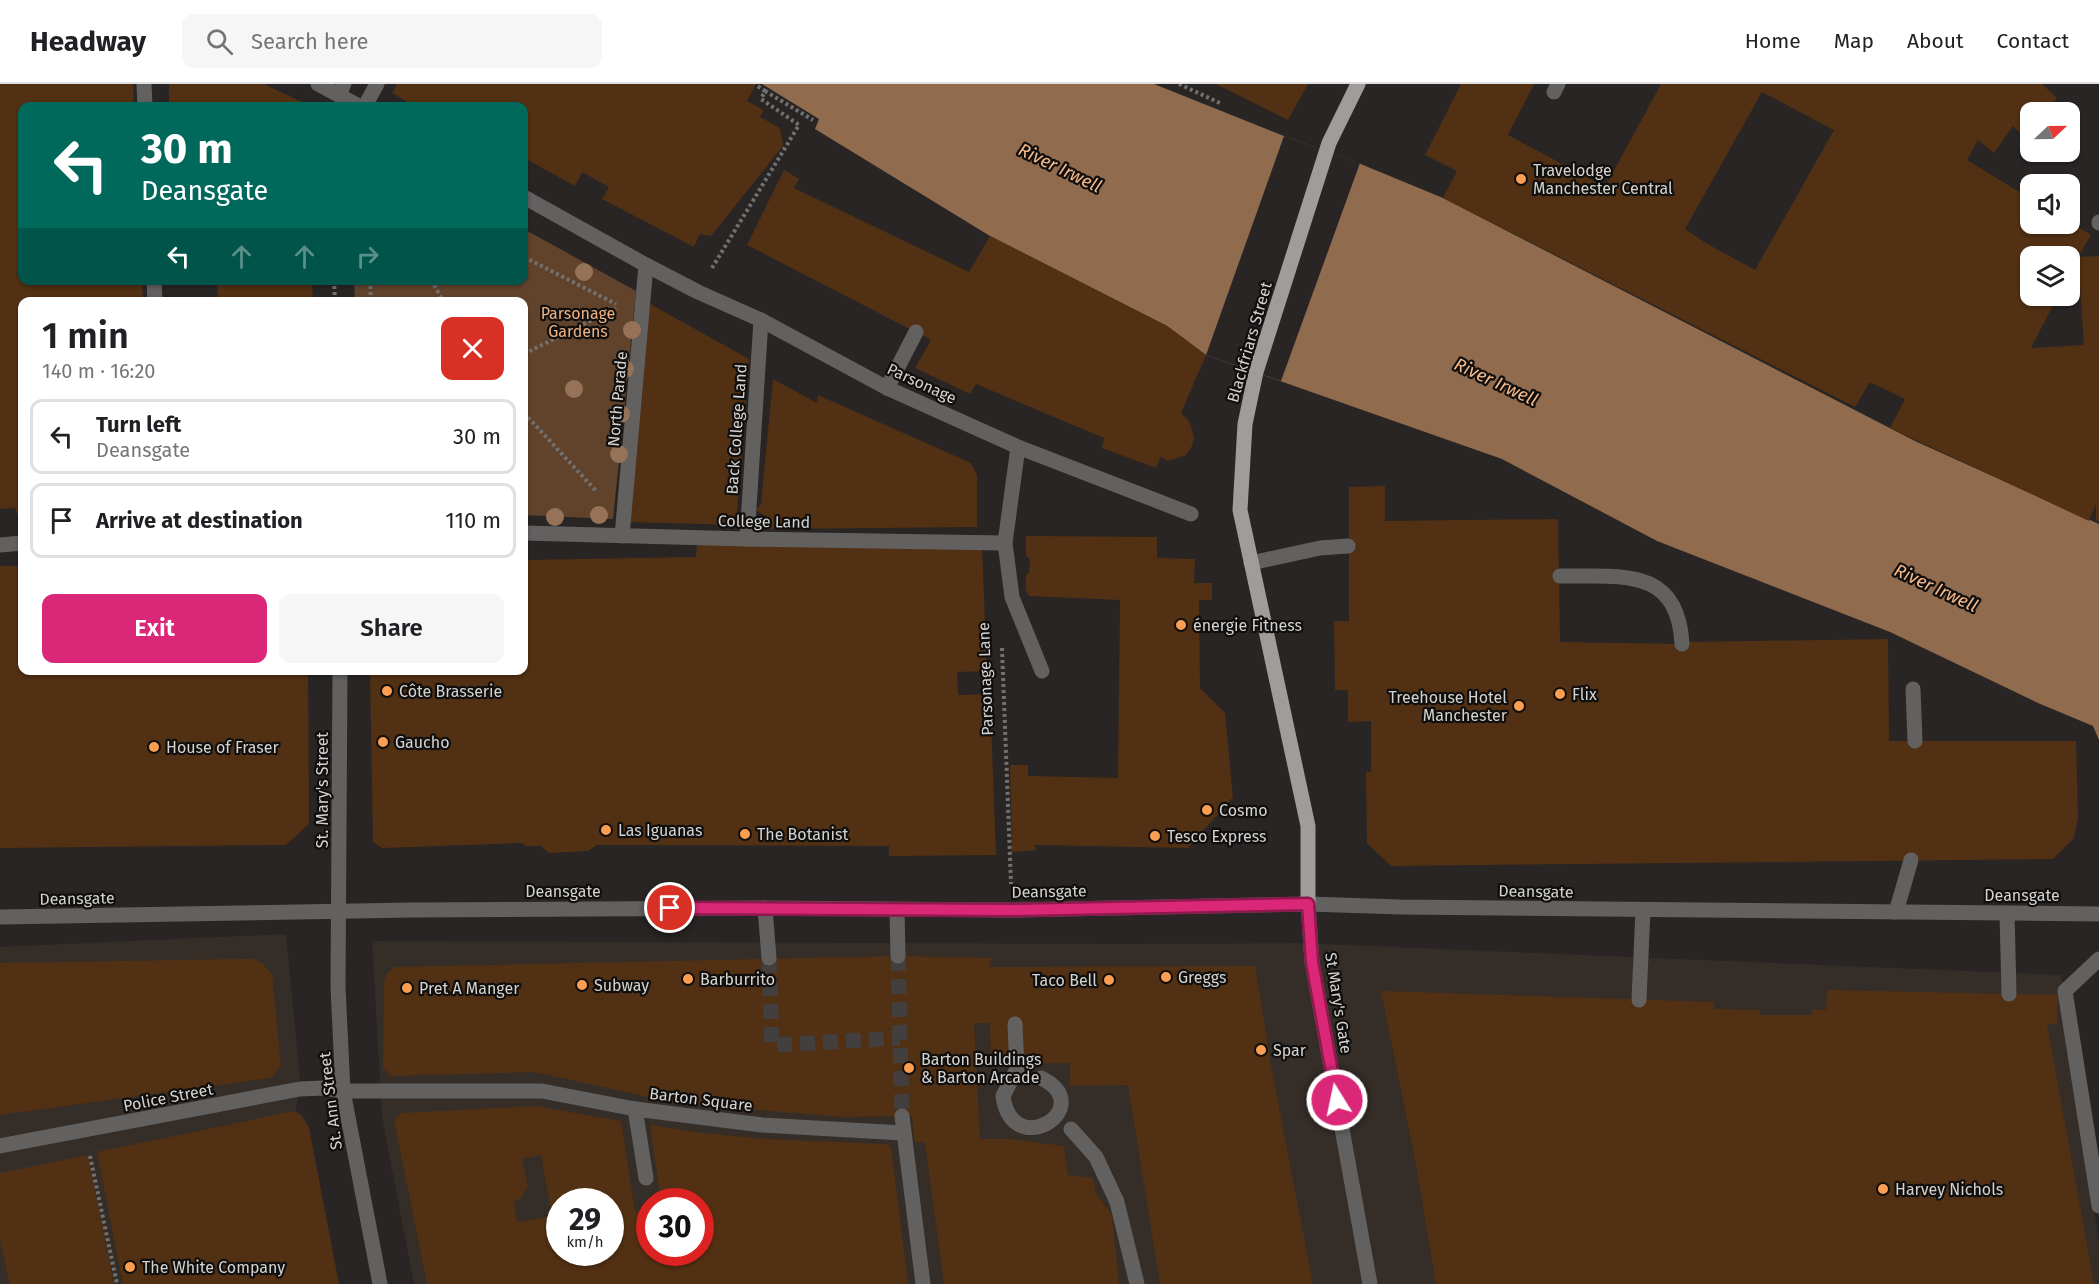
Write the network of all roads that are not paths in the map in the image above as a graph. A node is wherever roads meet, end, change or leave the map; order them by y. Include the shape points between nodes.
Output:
1 (144, 84) edge
2 (318, 84) edge
3 (377, 84) edge
4 (1358, 84) edge
5 (342, 90) edge
6 (145, 102) edge
7 (355, 102) edge
8 (367, 102) edge
9 (528, 199) edge
10 (646, 265) junction
11 (761, 321) junction
12 (916, 332) dead end
13 (887, 388) junction
14 (1018, 447) junction
15 (1191, 514) dead end
16 (528, 533) edge
17 (622, 536) junction
18 (747, 539) junction
19 (18, 543) edge
20 (1005, 543) junction
21 (0, 545) edge
22 (1348, 546) dead end
23 (1251, 562) junction
24 (1560, 576) dead end
25 (1682, 644) dead end
26 (1041, 671) dead end
27 (340, 675) edge
28 (1913, 689) dead end
29 (1915, 741) dead end
30 (1911, 860) dead end
31 (1308, 904) junction
32 (765, 908) junction
33 (338, 910) junction
34 (897, 910) junction
35 (1643, 910) junction
36 (1896, 912) junction
37 (2007, 913) junction
38 (2099, 914) edge
39 (0, 917) edge
40 (898, 956) tunnel mouth
41 (769, 958) tunnel mouth
42 (2099, 959) edge
43 (2009, 994) dead end
44 (1640, 1000) dead end
45 (1015, 1024) dead end
46 (1041, 1078) dead end
47 (343, 1091) junction
48 (635, 1109) junction
49 (902, 1116) tunnel mouth
50 (1071, 1129) dead end
51 (903, 1133) junction
52 (0, 1146) edge
53 (646, 1178) dead end
54 (2099, 1206) edge
55 (380, 1284) edge
56 (923, 1284) edge
57 (1137, 1284) edge
58 (1370, 1284) edge

1 - 6 street
2 - 5 street
3 - 8 street
4 - 23 main road, Blackfriars Street via 1327,151 1256,372 1245,424 1240,510
5 - 7 street
9 - 10 street, Parsonage
10 - 11 street, Parsonage
10 - 17 street, North Parade
11 - 13 street, Parsonage
11 - 18 street, Back College Land
12 - 13 street
13 - 14 street, Parsonage
14 - 15 street, Parsonage
14 - 20 street
16 - 17 street, College Land
17 - 18 street, College Land
18 - 20 street, College Land
19 - 21 street
20 - 26 street via 1012,597
22 - 23 street
23 - 31 main road, Blackfriars Street via 1308,826
24 - 25 street via 1641,579 1654,586 1677,611
27 - 33 street, St. Mary's Street
28 - 29 street
30 - 36 street
31 - 34 street, Deansgate
31 - 35 street, Deansgate
31 - 58 street, St Mary's Gate via 1312,962
32 - 33 street, Deansgate
32 - 34 street, Deansgate
32 - 41 street
33 - 39 street, Deansgate
33 - 47 street, St. Ann Street
34 - 40 street
35 - 36 street, Deansgate
35 - 44 street
36 - 37 street, Deansgate
37 - 38 street, Deansgate
37 - 43 street
42 - 54 street via 2065,991
45 - 46 street, bridge via 1017,1069 1003,1096 1010,1118 1024,1127 1042,1127 1060,1111 1059,1094
47 - 48 street, Barton Square via 542,1091
47 - 52 street, Police Street via 300,1089
47 - 55 street, St. Ann Street
48 - 51 street, Barton Square via 762,1125
48 - 53 street
49 - 51 street
50 - 57 street via 1096,1157 1117,1202
51 - 56 street

